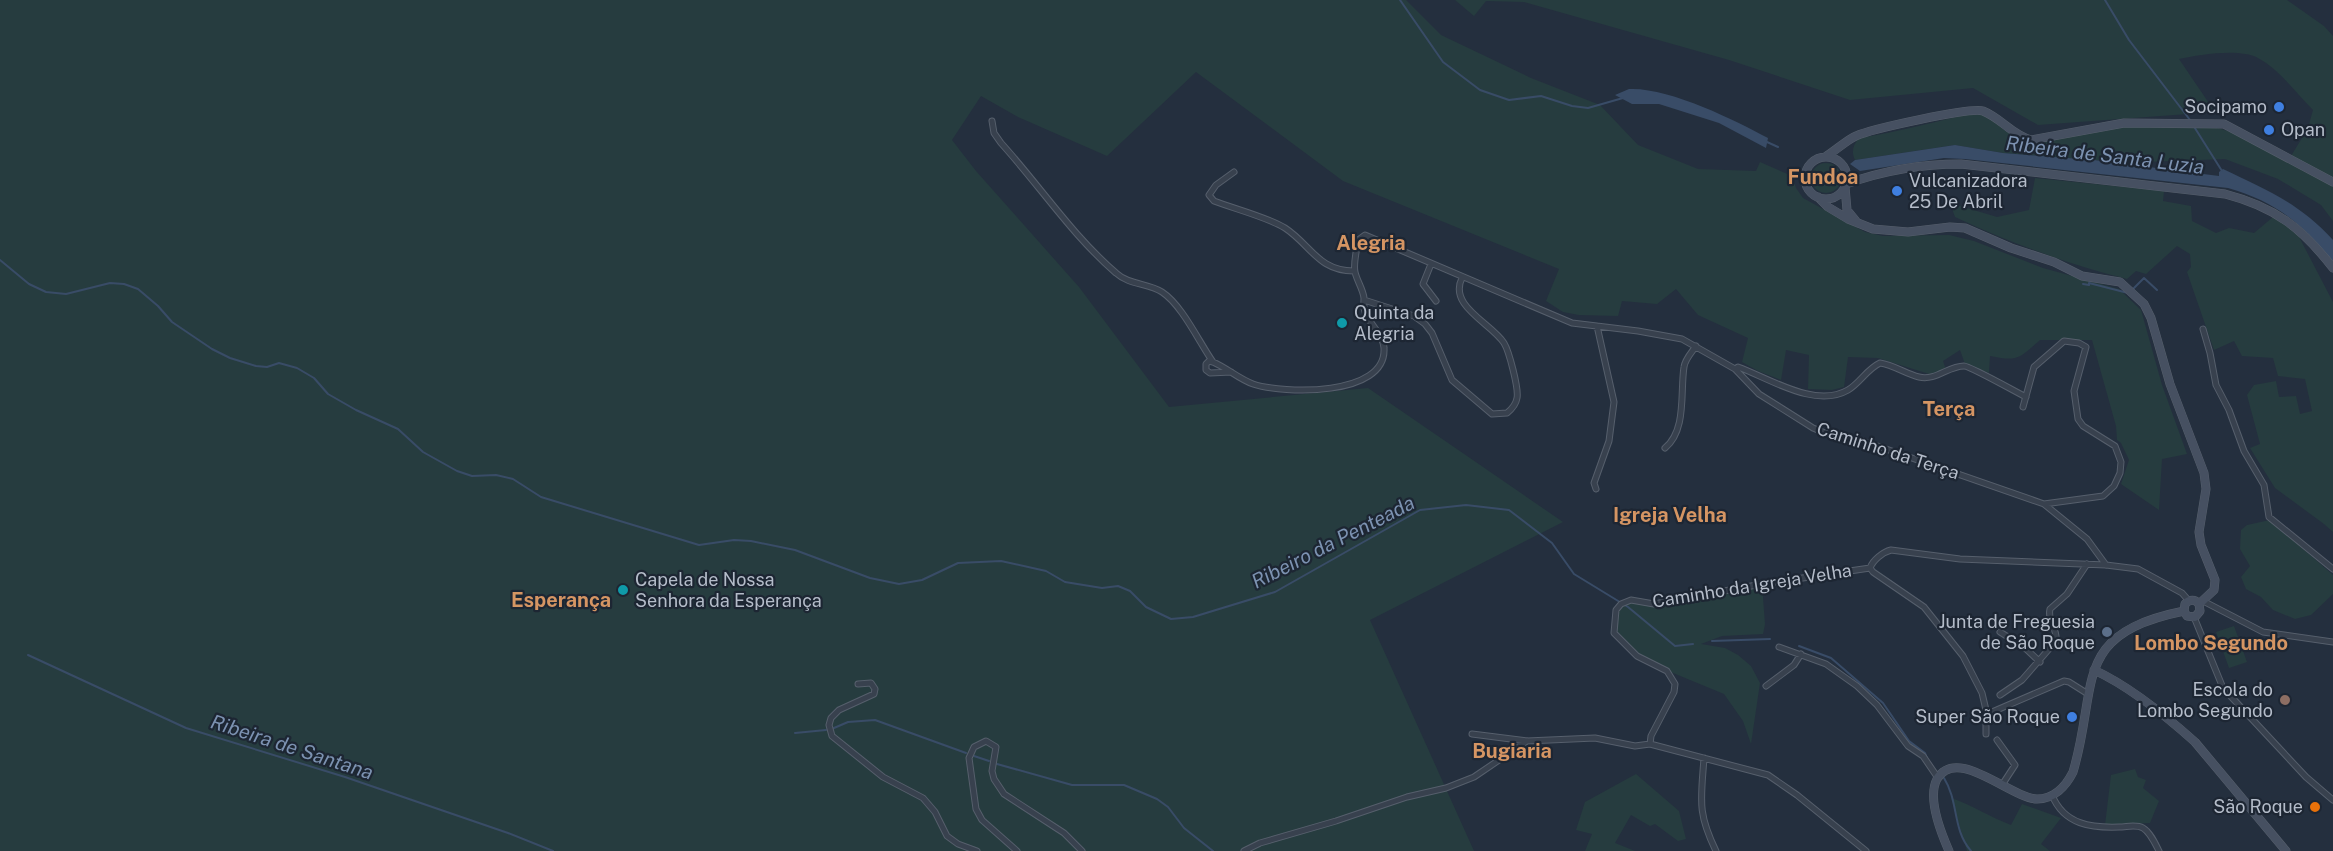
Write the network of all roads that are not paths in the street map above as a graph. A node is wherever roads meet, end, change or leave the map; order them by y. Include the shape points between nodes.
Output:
1 (992, 121) dead end
2 (1847, 142) junction
3 (1825, 157) junction
4 (1844, 167) junction
5 (1234, 172) dead end
6 (1865, 177) junction
7 (2333, 182) edge
8 (1846, 185) junction
9 (1818, 197) junction
10 (1860, 225) junction
11 (1431, 264) junction
12 (2333, 268) edge
13 (1354, 271) junction
14 (1462, 278) junction
15 (1364, 300) junction
16 (1436, 300) dead end
17 (1597, 326) junction
18 (2203, 329) dead end
19 (1696, 346) junction
20 (1213, 362) junction
21 (1736, 369) junction
22 (1231, 372) junction
23 (2026, 397) junction
24 (2023, 407) dead end
25 (1665, 448) dead end
26 (1596, 489) dead end
27 (2044, 504) junction
28 (2087, 564) junction
29 (2106, 565) junction
30 (1870, 568) junction
31 (2333, 569) edge
32 (2189, 601) junction
33 (2201, 603) junction
34 (2184, 611) junction
35 (2194, 617) junction
36 (2000, 632) dead end
37 (2333, 642) edge
38 (1779, 647) dead end
39 (1802, 654) junction
40 (2040, 662) junction
41 (2094, 670) junction
42 (858, 684) dead end
43 (1766, 686) dead end
44 (2088, 694) junction
45 (2000, 695) dead end
46 (1986, 710) junction
47 (1472, 734) dead end
48 (1986, 734) dead end
49 (1997, 740) dead end
50 (1527, 741) junction
51 (1650, 744) junction
52 (1704, 758) junction
53 (1938, 778) junction
54 (2002, 785) junction
55 (2052, 795) junction
56 (2333, 800) edge
57 (977, 851) edge
58 (1017, 851) edge
59 (1082, 851) edge
60 (1244, 851) edge
61 (1716, 851) edge
62 (1866, 851) edge
63 (1949, 851) edge
64 (2159, 851) edge
65 (2286, 851) edge

1 - 20 street via 1001,143 1081,239 1118,275 1161,291 1173,301
2 - 3 main road
2 - 4 main road
2 - 7 main road via 1857,135 1976,110 2031,140 2124,123 2216,122 2232,126
3 - 4 main road via 1834,158
3 - 9 main road via 1816,159 1807,169 1806,185
4 - 6 main road
4 - 8 main road
5 - 13 street via 1216,184 1209,195 1214,201 1284,227 1321,261 1341,271
6 - 8 main road
6 - 12 main road via 1936,164 1961,164 2225,194 2279,214 2304,234
8 - 9 main road via 1833,198
8 - 10 main road via 1847,210
9 - 10 main road
10 - 33 main road via 1887,232 1965,228 2082,276 2120,282 2144,304 2204,473 2206,489 2199,532 2216,580 2214,590
11 - 13 street, Caminho da Terça via 1365,235 1358,240
11 - 14 street, Caminho da Terça
11 - 16 street via 1423,284
13 - 15 street
14 - 15 street via 1458,294 1508,350 1518,396 1507,413 1492,414 1452,380 1425,324 1414,316
14 - 17 street, Caminho da Terça via 1572,324
15 - 22 street via 1365,312 1385,346 1382,361 1368,375 1349,384 1312,391 1276,390
17 - 19 street, Caminho da Terça via 1671,336
17 - 26 street via 1614,402 1609,441 1594,483
18 - 31 street via 2216,385 2244,451 2264,485 2269,517
19 - 21 street, Caminho da Terça
19 - 25 street via 1684,366 1680,419
20 - 22 street
20 - 22 street via 1206,364 1210,374
21 - 23 street via 1807,394 1822,395 1841,394 1880,363 1926,378 1964,366
21 - 27 street, Caminho da Terça via 1759,394 1813,428 1863,441
23 - 24 street
23 - 27 street via 2038,363 2064,341 2083,344 2086,347 2074,391 2079,423 2115,446 2121,462 2118,479 2103,496
27 - 29 street, Caminho da Terça via 2087,539
28 - 29 street, Caminho da Igreja Velha
28 - 30 street, Caminho da Igreja Velha via 1960,559 1892,550 1886,551
28 - 40 street via 2067,594 2050,609 2056,641
29 - 32 street, Caminho da Igreja Velha via 2150,574
30 - 46 street via 1924,607 1963,656
30 - 51 street, Caminho da Igreja Velha via 1654,604 1631,600 1621,604 1614,618 1614,633 1636,656 1667,670 1674,680 1674,692
32 - 33 main road
32 - 34 main road
33 - 35 main road via 2200,612
33 - 37 street via 2263,632
34 - 35 main road
34 - 41 main road via 2121,633 2107,646
35 - 56 street via 2223,688 2306,777
36 - 40 street
38 - 39 street
39 - 43 street
39 - 53 street via 1826,664 1865,693
40 - 45 street
41 - 44 main road
41 - 65 main road via 2195,742
42 - 57 street via 871,682 874,694 835,713 829,725 832,736 883,777 923,798 947,836
44 - 46 street via 2069,682 2060,683 1992,712
44 - 55 main road via 2073,772 2067,784
46 - 48 street
47 - 50 street
49 - 54 street via 2015,765
50 - 51 street via 1595,738 1635,746
50 - 60 street via 1474,777 1446,788 1407,797
51 - 52 street
52 - 61 street via 1701,814
52 - 62 street via 1768,775
53 - 54 main road via 1949,767 1963,768
53 - 63 main road via 1934,794 1936,811
54 - 55 main road via 2035,799
55 - 64 street via 2082,825 2144,828
58 - 59 street via 982,820 976,809 969,758 974,747 986,741 996,747 992,771 1004,794 1064,833

